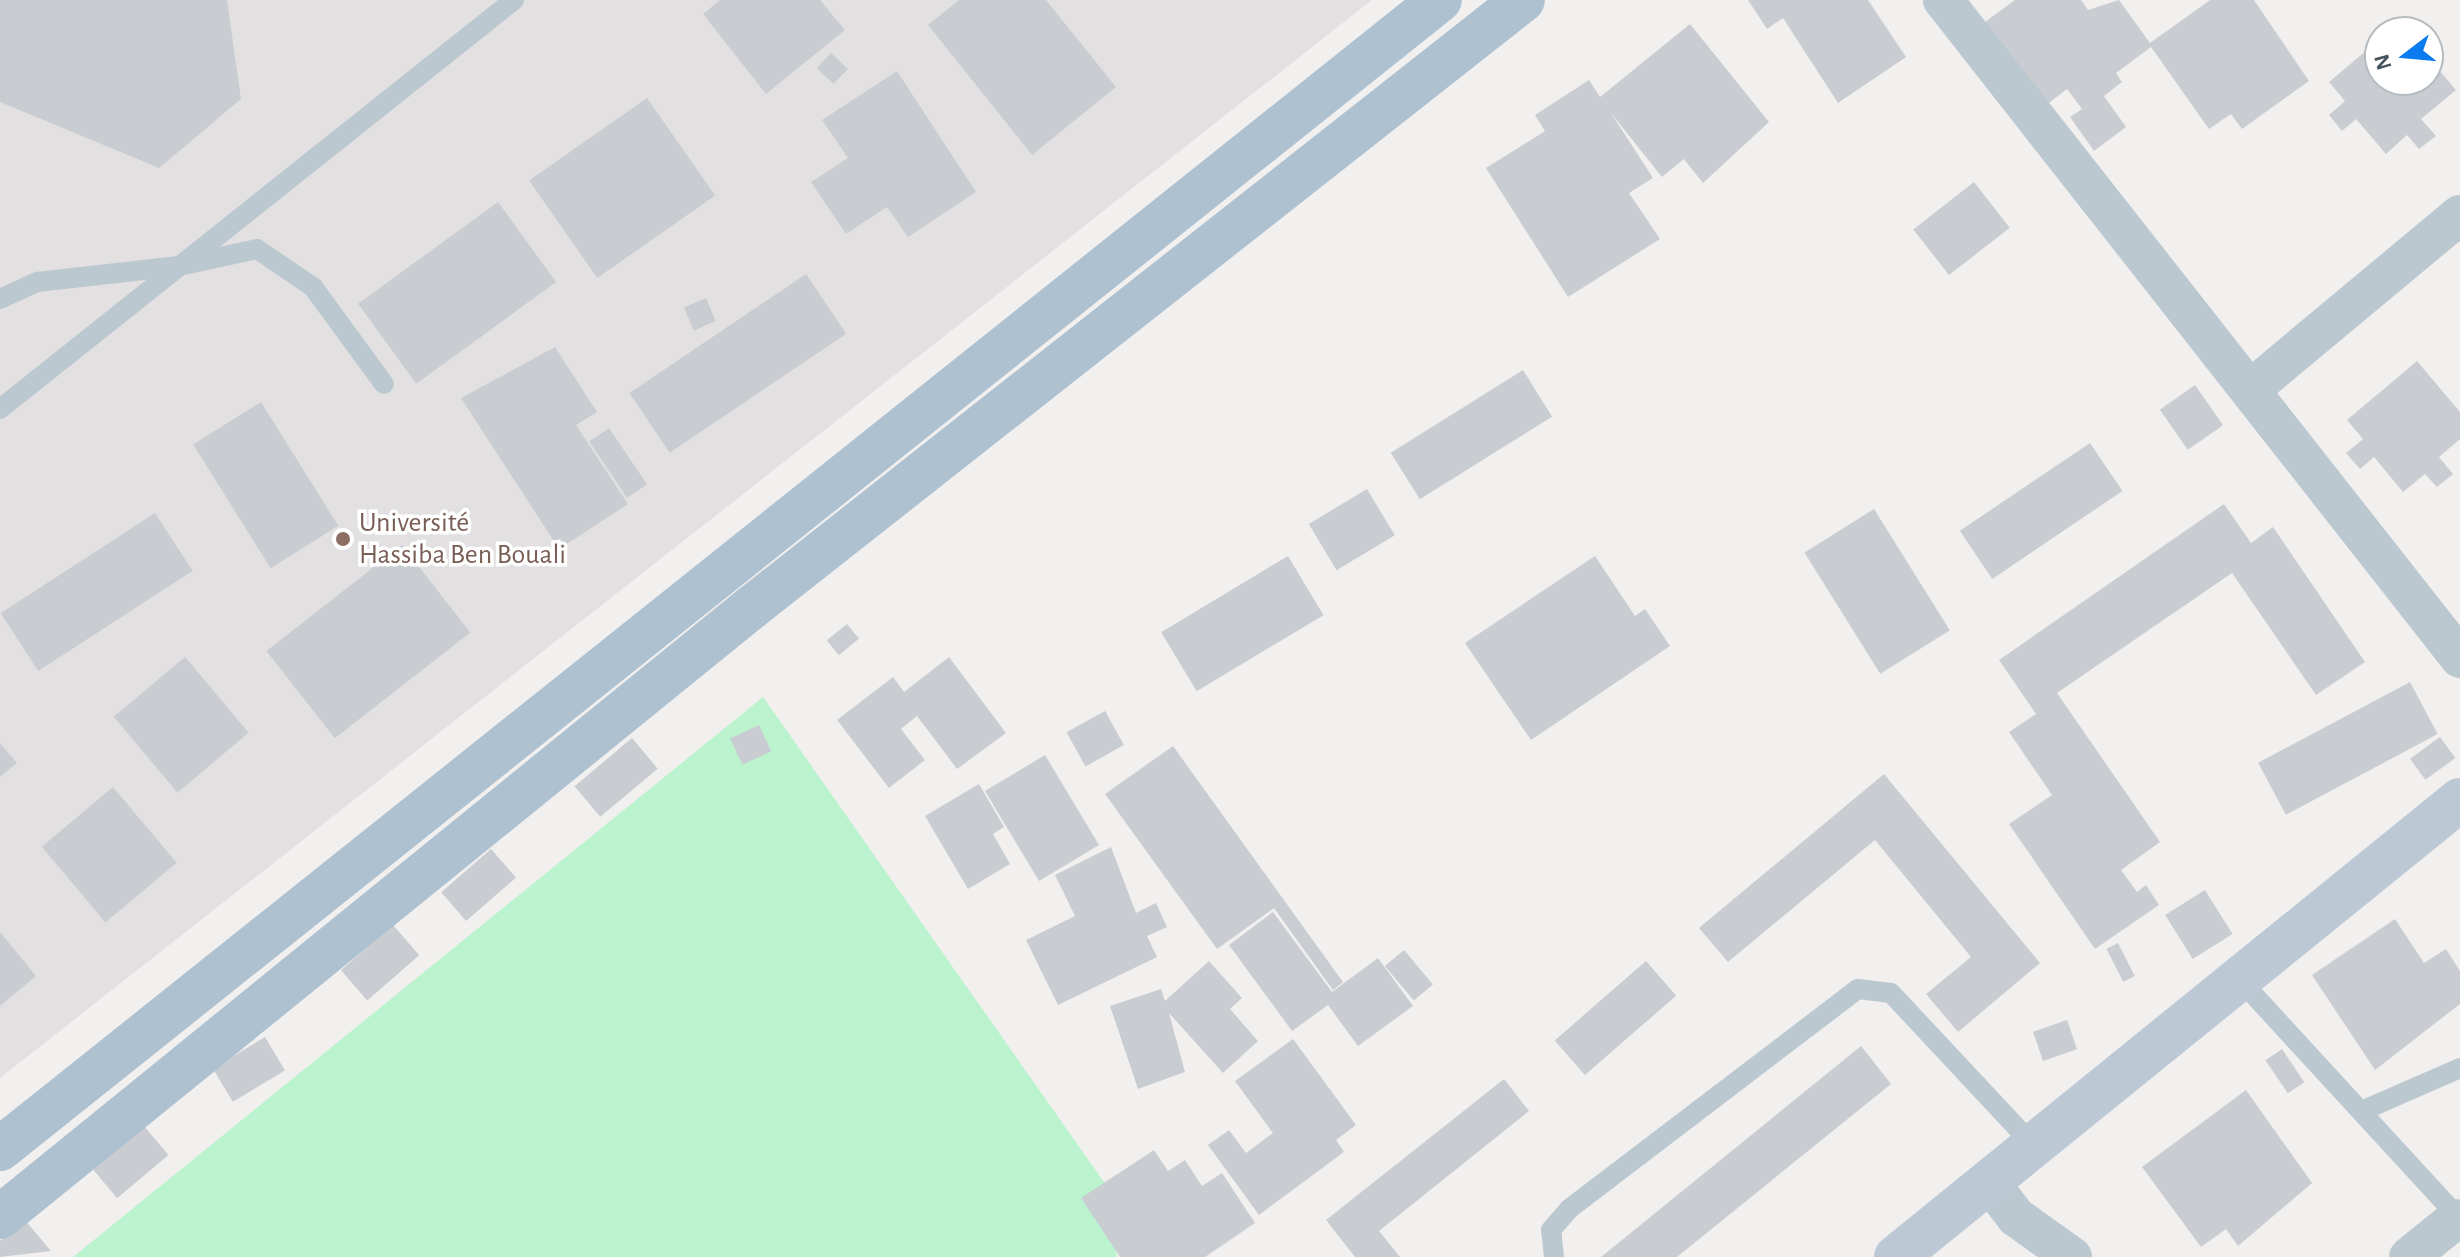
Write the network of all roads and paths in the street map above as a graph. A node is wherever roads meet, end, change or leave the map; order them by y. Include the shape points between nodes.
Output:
1 (514, 0) edge
2 (1440, 0) edge
3 (1523, 0) edge
4 (1943, 0) edge
5 (2460, 215) edge
6 (179, 266) junction
7 (0, 299) edge
8 (384, 384) dead end
9 (2251, 389) junction
10 (0, 409) edge
11 (2460, 658) edge
12 (2460, 800) edge
13 (2241, 981) junction
14 (2460, 1068) edge
15 (2364, 1110) junction
16 (2035, 1147) junction
17 (0, 1149) edge
18 (1990, 1183) junction
19 (0, 1217) edge
20 (2458, 1219) edge
21 (1554, 1257) edge
22 (1896, 1257) edge
23 (2072, 1257) edge
24 (2409, 1257) edge

1 - 6 lane
2 - 17 main road
3 - 19 main road via 752,607
4 - 9 street
5 - 9 street
6 - 7 lane via 37,282
6 - 8 lane via 257,249 313,287
6 - 10 lane
9 - 11 street
12 - 13 street
13 - 15 lane
13 - 16 street
14 - 15 lane
15 - 20 lane
16 - 18 street
16 - 21 lane via 1891,993 1858,989 1562,1214 1551,1230
18 - 22 street
18 - 23 street via 2016,1217
20 - 24 street

